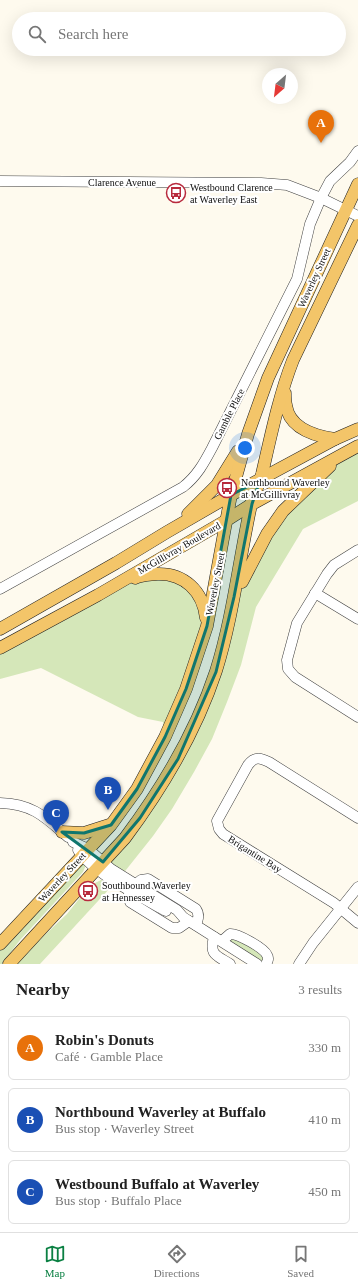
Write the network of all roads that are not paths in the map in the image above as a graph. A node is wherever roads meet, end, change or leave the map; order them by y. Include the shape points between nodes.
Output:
1 (358, 151) edge
2 (0, 181) edge
3 (358, 184) edge
4 (321, 198) junction
5 (346, 210) junction
6 (358, 216) edge
7 (358, 225) edge
8 (285, 381) junction
9 (358, 429) edge
10 (248, 434) junction
11 (335, 439) junction
12 (358, 446) edge
13 (342, 455) junction
14 (260, 480) junction
15 (231, 495) junction
16 (252, 504) junction
17 (227, 520) junction
18 (167, 532) junction
19 (358, 550) edge
20 (0, 589) edge
21 (315, 593) junction
22 (98, 595) junction
23 (234, 597) junction
24 (358, 619) edge
25 (207, 626) junction
26 (0, 629) edge
27 (0, 648) edge
28 (358, 717) edge
29 (0, 803) edge
30 (358, 818) edge
31 (111, 825) junction
32 (62, 832) junction
33 (85, 852) junction
34 (100, 865) junction
35 (134, 888) junction
36 (356, 892) edge
37 (341, 909) junction
38 (189, 921) junction
39 (358, 923) edge
40 (218, 939) junction
41 (0, 944) edge
42 (8, 964) edge
43 (230, 964) edge
44 (257, 964) edge
45 (266, 964) edge
46 (299, 964) edge

1 - 4 street, Gamble Place via 330,181
2 - 4 street, Clarence Avenue via 261,183 287,185
3 - 5 main road, Waverley Street
4 - 5 street, Clarence Avenue
4 - 20 street, Gamble Place via 310,224 297,280 212,448 192,480
5 - 6 street, Clarence Avenue
5 - 10 main road, Waverley Street via 268,378
7 - 8 main road, Waverley Street
8 - 11 main road via 286,407 293,421 305,431
8 - 14 main road, Waverley Street
9 - 11 main road, McGillivray Boulevard
10 - 15 main road, Waverley Street
10 - 18 main road via 217,485
11 - 14 main road, McGillivray Boulevard
12 - 13 main road, McGillivray Boulevard
13 - 16 main road, McGillivray Boulevard
13 - 23 main road via 283,511 252,560
14 - 15 main road, McGillivray Boulevard
14 - 16 main road, Waverley Street
15 - 17 main road, Waverley Street
15 - 18 main road, McGillivray Boulevard
16 - 17 main road, McGillivray Boulevard
16 - 23 main road, Waverley Street
17 - 22 main road, McGillivray Boulevard
17 - 25 main road, Waverley Street
18 - 26 main road, McGillivray Boulevard via 116,564
19 - 21 street via 334,566
21 - 24 street
21 - 28 street via 297,623 287,660 288,669 294,677
22 - 25 main road via 139,576 175,576 185,581 199,595 205,609
22 - 27 main road, McGillivray Boulevard
23 - 34 main road, Waverley Street via 216,672 197,722 178,759 140,818
25 - 31 main road, Waverley Street via 186,689 165,737 137,789
29 - 32 street via 36,810
30 - 37 street, Brigantine Bay via 270,762 256,758 248,765 217,821 224,834
31 - 32 main road via 84,834
31 - 33 main road, Waverley Street
32 - 33 street
33 - 34 street
33 - 41 main road, Waverley Street
34 - 35 street via 106,875
34 - 42 main road, Waverley Street
35 - 38 street via 177,910
35 - 38 street via 129,894 130,902 172,928 179,928
35 - 38 street via 141,880 148,879 196,909 199,916
36 - 37 street
37 - 39 street
37 - 46 street
38 - 40 street
40 - 43 street via 212,950
40 - 44 street
40 - 45 street via 230,934 238,935 266,952

